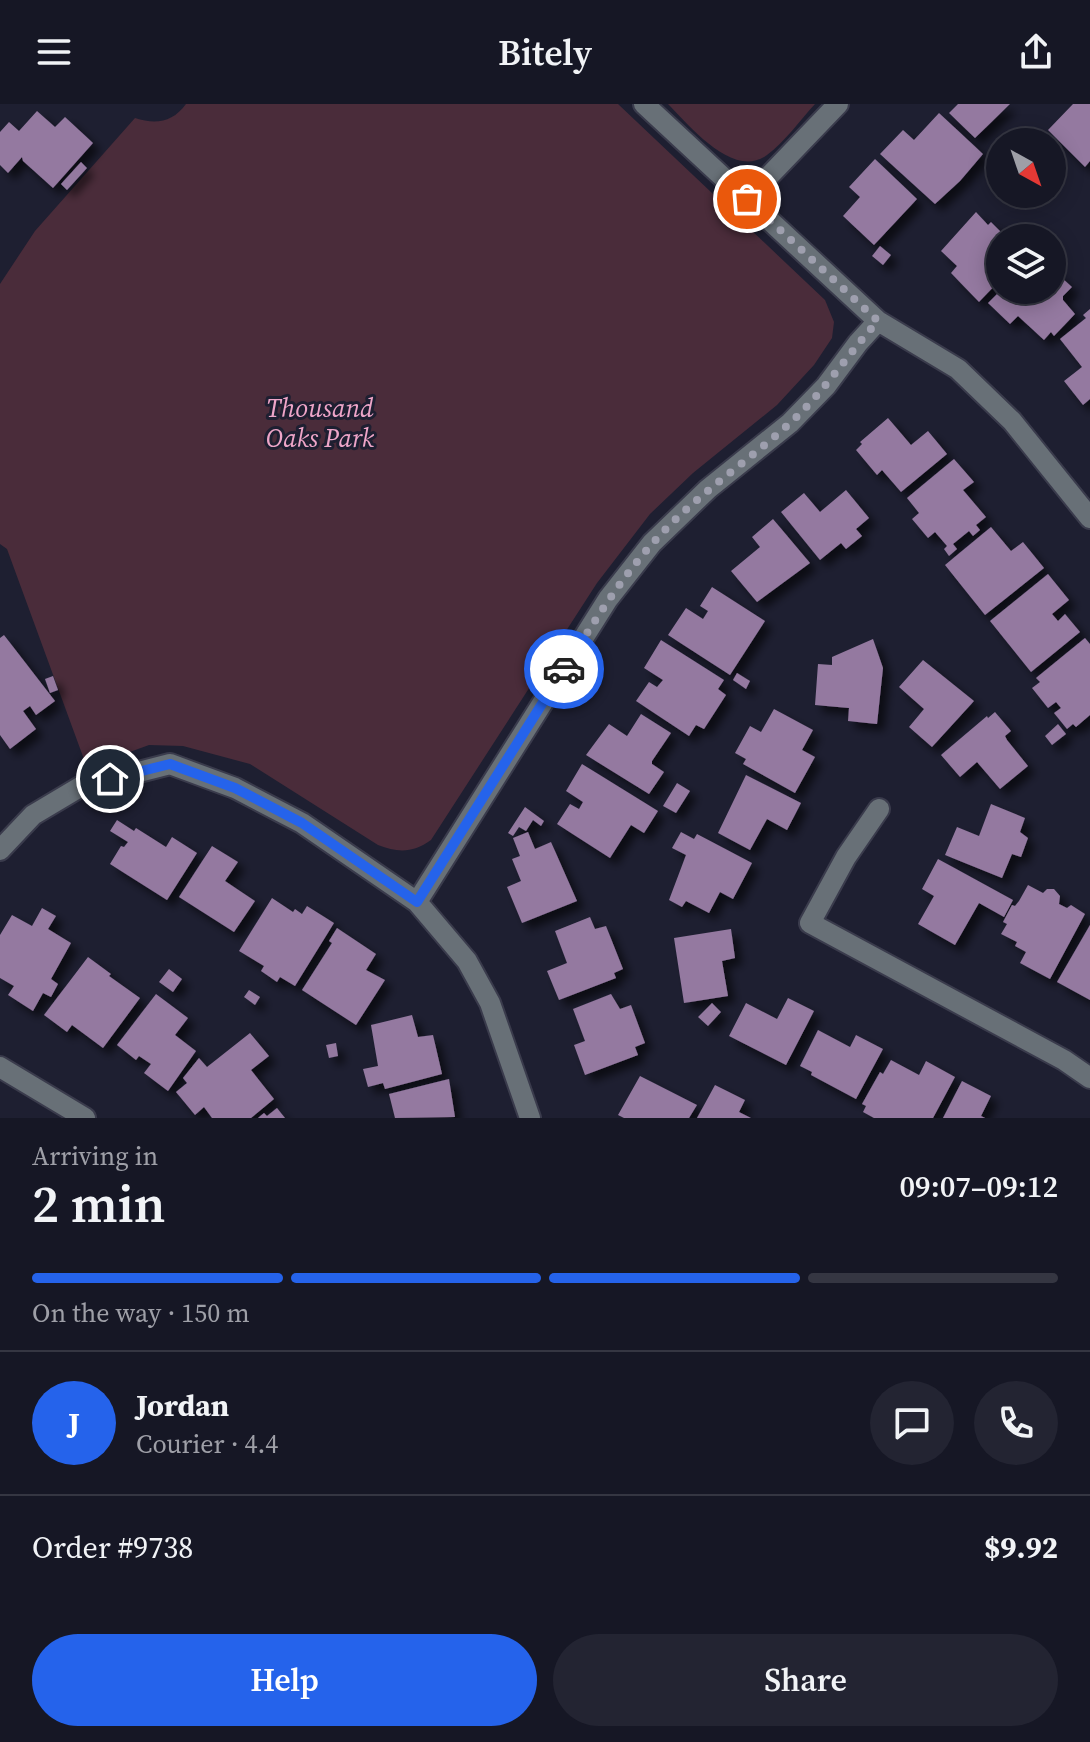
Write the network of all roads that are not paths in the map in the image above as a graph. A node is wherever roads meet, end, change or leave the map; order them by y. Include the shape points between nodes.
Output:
1 (644, 104) edge
2 (838, 104) edge
3 (747, 199) junction
4 (878, 321) junction
5 (1090, 518) edge
6 (879, 809) dead end
7 (0, 850) edge
8 (417, 902) junction
9 (0, 1067) edge
10 (1090, 1078) edge
11 (85, 1118) edge
12 (530, 1118) edge

1 - 3 street
2 - 3 street
3 - 4 street
4 - 5 street via 958,369 1012,421
4 - 8 street via 790,423 708,489 652,543 608,599
6 - 10 street via 810,923
7 - 8 street via 33,815 80,787 170,764 235,788 302,823
8 - 12 street via 467,961 490,1003
9 - 11 street

